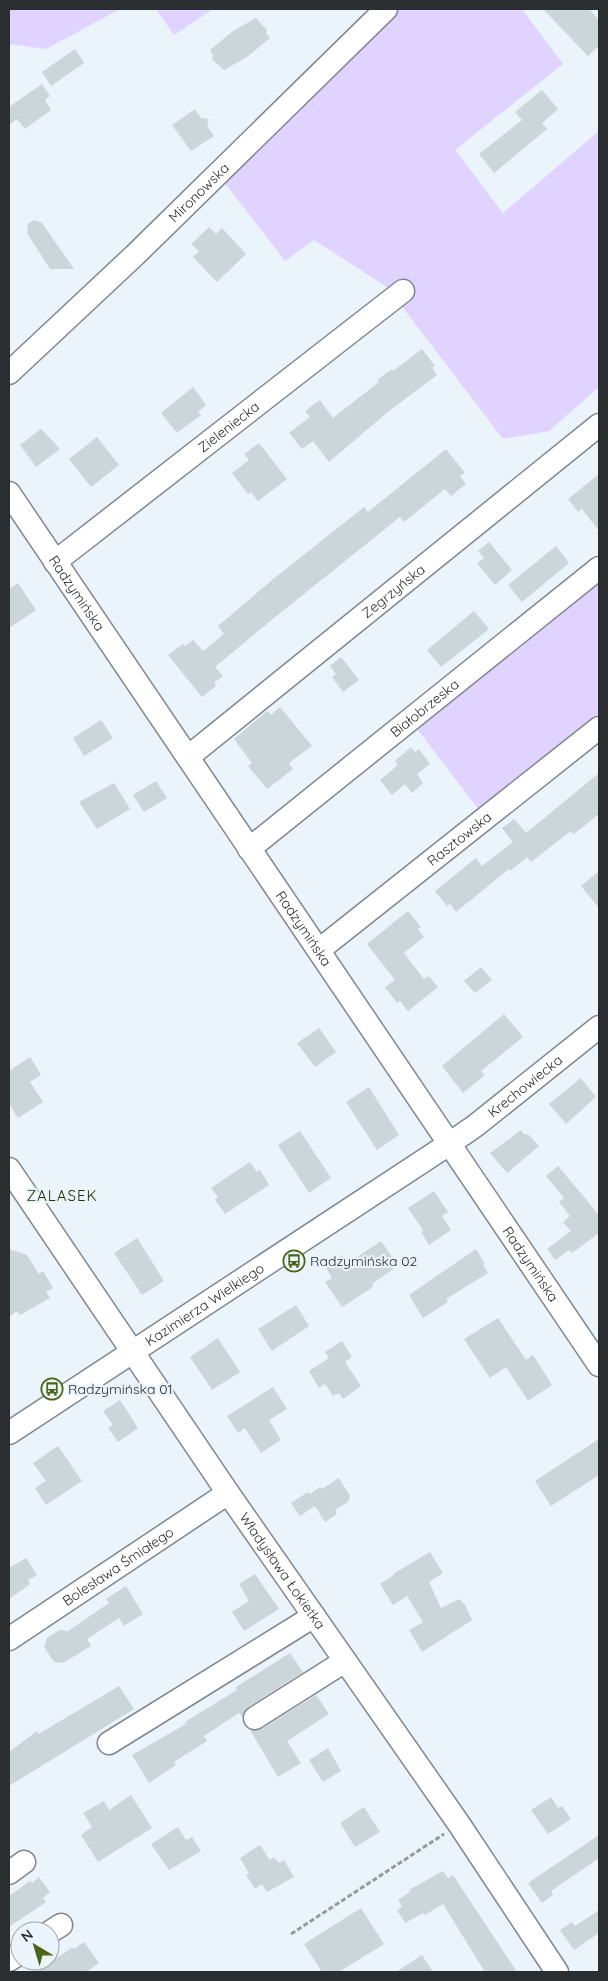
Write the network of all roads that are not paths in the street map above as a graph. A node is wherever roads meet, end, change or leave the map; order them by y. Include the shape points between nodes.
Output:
1 (386, 9) edge
2 (403, 291) dead end
3 (9, 373) edge
4 (599, 425) edge
5 (9, 493) edge
6 (55, 562) junction
7 (599, 568) edge
8 (599, 728) edge
9 (188, 757) junction
10 (249, 849) junction
11 (319, 950) junction
12 (599, 1027) edge
13 (450, 1144) junction
14 (9, 1169) edge
15 (132, 1351) junction
16 (599, 1366) edge
17 (9, 1432) edge
18 (228, 1493) junction
19 (314, 1616) junction
20 (9, 1639) edge
21 (345, 1661) junction
22 (255, 1718) dead end
23 (109, 1744) dead end
24 (549, 1970) edge

1 - 3 street, Mironowska via 135,255
2 - 6 street, Zieleniecka
4 - 9 street, Zegrzyńska
5 - 6 street, Radzymińska
6 - 9 street, Radzymińska
7 - 10 street, Białobrzeska
8 - 11 street, Rasztowska
9 - 10 street, Radzymińska
10 - 11 street, Radzymińska
11 - 13 street, Radzymińska
12 - 13 street, Krechowiecka
13 - 15 street, Kazimierza Wielkiego
13 - 16 street, Radzymińska
14 - 15 street, Władysława Łokietka
15 - 17 street, Kazimierza Wielkiego
15 - 18 street, Władysława Łokietka
18 - 19 street, Władysława Łokietka
18 - 20 street, Bolesława Śmiałego
19 - 21 street, Władysława Łokietka
19 - 23 street
21 - 22 street
21 - 24 street, Władysława Łokietka via 459,1824

